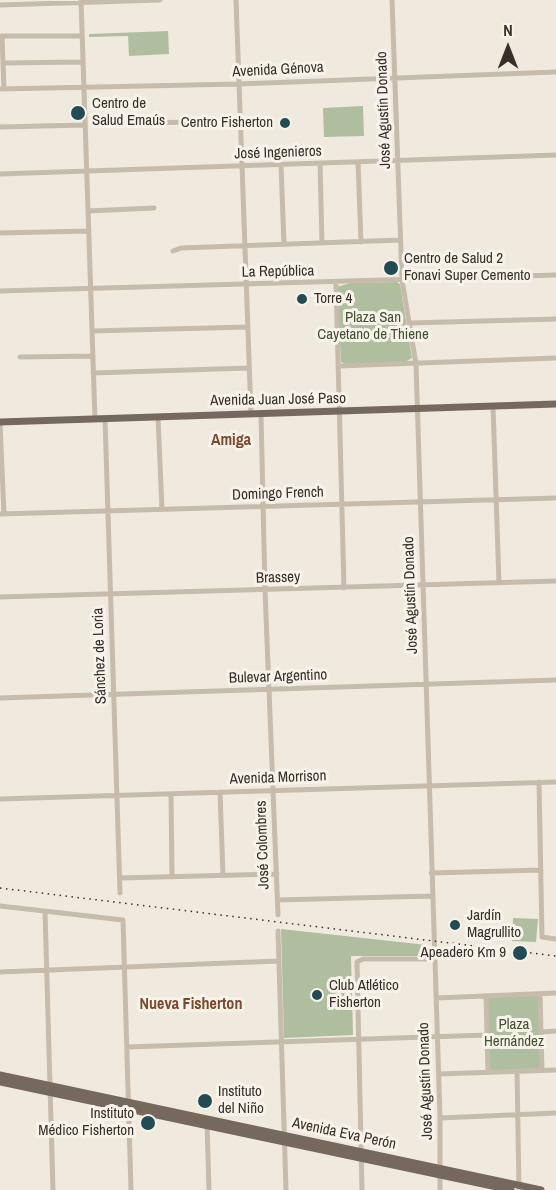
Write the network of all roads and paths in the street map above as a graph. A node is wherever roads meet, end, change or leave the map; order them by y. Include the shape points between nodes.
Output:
1 (121, 0) edge
2 (158, 0) edge
3 (236, 0) edge
4 (392, 0) edge
5 (81, 1) edge
6 (44, 2) edge
7 (2, 3) edge
8 (82, 36) junction
9 (83, 62) junction
10 (3, 63) junction
11 (556, 72) edge
12 (394, 77) junction
13 (239, 84) junction
14 (84, 87) junction
15 (2, 89) edge
16 (240, 121) junction
17 (143, 123) dead end
18 (85, 125) junction
19 (0, 127) edge
20 (556, 155) edge
21 (398, 161) junction
22 (358, 162) junction
23 (320, 163) junction
24 (281, 165) junction
25 (242, 166) junction
26 (87, 171) junction
27 (0, 174) edge
28 (154, 208) dead end
29 (88, 211) junction
30 (89, 231) junction
31 (0, 233) edge
32 (400, 240) junction
33 (361, 242) junction
34 (322, 243) junction
35 (284, 244) junction
36 (245, 246) junction
37 (173, 251) dead end
38 (556, 275) edge
39 (402, 280) junction
40 (336, 283) junction
41 (246, 284) junction
42 (91, 289) junction
43 (0, 291) edge
44 (556, 319) edge
45 (410, 323) junction
46 (248, 327) junction
47 (92, 331) junction
48 (93, 356) junction
49 (20, 357) dead end
50 (556, 358) edge
51 (416, 364) junction
52 (338, 366) junction
53 (249, 368) junction
54 (93, 373) junction
55 (556, 404) edge
56 (493, 406) junction
57 (417, 410) junction
58 (338, 412) junction
59 (251, 414) junction
60 (261, 414) junction
61 (158, 417) junction
62 (95, 419) junction
63 (105, 419) junction
64 (0, 422) edge
65 (556, 498) edge
66 (496, 500) junction
67 (420, 501) junction
68 (341, 504) junction
69 (263, 506) junction
70 (162, 509) junction
71 (108, 511) junction
72 (2, 514) edge
73 (556, 581) edge
74 (499, 583) junction
75 (422, 585) junction
76 (344, 588) junction
77 (266, 590) junction
78 (111, 594) junction
79 (0, 597) edge
80 (556, 680) edge
81 (425, 684) junction
82 (269, 690) junction
83 (114, 695) junction
84 (0, 698) edge
85 (539, 782) junction
86 (556, 782) edge
87 (428, 786) junction
88 (273, 791) junction
89 (220, 792) junction
90 (171, 794) junction
91 (117, 796) junction
92 (0, 799) edge
93 (541, 870) junction
94 (431, 873) junction
95 (277, 874) junction
96 (223, 875) junction
97 (172, 877) junction
98 (120, 878) junction
99 (120, 893) dead end
100 (432, 896) junction
101 (278, 900) junction
102 (0, 906) edge
103 (45, 911) junction
104 (278, 915) dead end
105 (278, 931) dead end
106 (556, 939) edge
107 (434, 959) junction
108 (278, 962) junction
109 (125, 967) junction
110 (46, 970) junction
111 (0, 972) edge
112 (556, 993) edge
113 (540, 994) junction
114 (486, 996) junction
115 (436, 998) junction
116 (556, 1031) edge
117 (541, 1032) junction
118 (487, 1035) junction
119 (436, 1038) junction
120 (358, 1041) junction
121 (280, 1043) junction
122 (127, 1047) junction
123 (542, 1070) junction
124 (556, 1070) edge
125 (517, 1071) junction
126 (488, 1072) junction
127 (439, 1074) junction
128 (0, 1075) edge
129 (0, 1082) edge
130 (49, 1089) junction
131 (128, 1106) junction
132 (556, 1113) edge
133 (518, 1115) junction
134 (440, 1118) junction
135 (207, 1122) junction
136 (284, 1139) junction
137 (361, 1155) junction
138 (440, 1172) junction
139 (518, 1188) edge
140 (53, 1190) edge
141 (131, 1190) edge
142 (209, 1190) edge
143 (286, 1190) edge
144 (362, 1190) edge
145 (440, 1190) edge
146 (511, 1190) edge
147 (541, 1190) edge

1 - 2 street
1 - 5 street
3 - 13 street
4 - 12 street, José Agustín Donado
5 - 6 street
5 - 8 street
6 - 7 street
8 - 9 street
8 - 10 street via 2,36
9 - 10 street
9 - 14 street
10 - 15 street
11 - 12 street, Avenida Génova
12 - 13 street, Avenida Génova
12 - 21 street, José Agustín Donado
13 - 14 street, Avenida Génova
13 - 16 street
14 - 15 street, Avenida Génova
14 - 18 street
16 - 17 street
16 - 25 street
18 - 19 street
18 - 26 street
20 - 21 street, José Ingenieros
21 - 22 street, José Ingenieros
21 - 32 street, José Agustín Donado
22 - 23 street, José Ingenieros
22 - 33 street
23 - 24 street, José Ingenieros
23 - 34 street
24 - 25 street, José Ingenieros
24 - 35 street
25 - 26 street, José Ingenieros
25 - 36 street
26 - 27 street, José Ingenieros
26 - 29 street
28 - 29 street
29 - 30 street
30 - 31 street
30 - 42 street
32 - 33 street
32 - 39 street, José Agustín Donado
33 - 34 street
34 - 35 street
35 - 36 street
36 - 37 street
36 - 41 street
38 - 39 street, La República
39 - 40 street, La República
39 - 45 street, José Agustín Donado
40 - 41 street, La República
40 - 52 street
41 - 42 street, La República
41 - 46 street
42 - 43 street, La República
42 - 47 street
44 - 45 street
45 - 51 street, José Agustín Donado
46 - 47 street
46 - 53 street
47 - 48 street
48 - 49 street
48 - 54 street
50 - 51 street
51 - 52 street
51 - 57 street, José Agustín Donado
52 - 58 street
53 - 54 street
53 - 59 street
54 - 62 street
55 - 56 main road, Avenida Juan José Paso
56 - 57 main road, Avenida Juan José Paso
56 - 66 street
57 - 58 main road, Avenida Juan José Paso
57 - 67 street, José Agustín Donado
58 - 60 main road, Avenida Juan José Paso
58 - 68 street
59 - 60 main road, Avenida Juan José Paso
59 - 61 main road, Avenida Juan José Paso
60 - 69 street, José Colombres
61 - 63 main road, Avenida Juan José Paso
61 - 70 street
62 - 63 main road, Avenida Juan José Paso
62 - 64 main road, Avenida Juan José Paso
63 - 71 street, Sánchez de Loria
64 - 72 street
65 - 66 street, Domingo French
66 - 67 street, Domingo French
66 - 74 street
67 - 68 street, Domingo French
67 - 75 street, José Agustín Donado
68 - 69 street, Domingo French
68 - 76 street
69 - 70 street, Domingo French
69 - 77 street, José Colombres
70 - 71 street, Domingo French
71 - 72 street, Domingo French
71 - 78 street, Sánchez de Loria
73 - 74 street, Brassey
74 - 75 street, Brassey
75 - 76 street, Brassey
75 - 81 street, José Agustín Donado
76 - 77 street, Brassey
77 - 78 street, Brassey
77 - 82 street, José Colombres
78 - 79 street, Brassey
78 - 83 street, Sánchez de Loria
80 - 81 street, Bulevar Argentino
81 - 82 street, Bulevar Argentino
81 - 87 street, José Agustín Donado
82 - 83 street, Bulevar Argentino
82 - 88 street, José Colombres
83 - 84 street, Bulevar Argentino
83 - 91 street, Sánchez de Loria
85 - 86 street, Avenida Morrison
85 - 87 street, Avenida Morrison
85 - 93 street
87 - 88 street, Avenida Morrison
87 - 94 street, José Agustín Donado
88 - 89 street, Avenida Morrison
88 - 95 street, José Colombres
89 - 90 street, Avenida Morrison
89 - 96 street
90 - 91 street, Avenida Morrison
90 - 97 street
91 - 92 street, Avenida Morrison
91 - 98 street, Sánchez de Loria
93 - 94 street
93 - 106 street via 542,937
94 - 100 street, José Agustín Donado
95 - 96 street
95 - 101 street, José Colombres
96 - 97 street
97 - 98 street
98 - 99 street, Sánchez de Loria
100 - 101 street
100 - 107 street, José Agustín Donado
101 - 104 street, José Colombres
102 - 103 street
103 - 109 street via 123,920
103 - 110 street
105 - 108 street
107 - 115 street, José Agustín Donado
107 - 120 street via 363,959 357,963
108 - 109 street
108 - 121 street
109 - 110 street
109 - 122 street
110 - 111 street
110 - 130 street
112 - 113 street
113 - 114 street
113 - 117 street
114 - 115 street
114 - 118 street
115 - 119 street, José Agustín Donado
116 - 117 street
117 - 123 street
118 - 119 street
118 - 126 street
119 - 120 street
119 - 127 street, José Agustín Donado
120 - 121 street
120 - 137 street
121 - 122 street
121 - 136 street
122 - 131 street
123 - 124 street
123 - 125 street
125 - 126 street
125 - 133 street
126 - 127 street
127 - 134 street, José Agustín Donado
128 - 130 main road, Avenida Eva Perón
129 - 130 main road, Avenida Eva Perón
130 - 131 main road, Avenida Eva Perón
130 - 140 street
131 - 135 main road, Avenida Eva Perón
131 - 141 street
132 - 133 street
133 - 134 street
133 - 139 street
134 - 138 street, José Agustín Donado
135 - 136 main road, Avenida Eva Perón
135 - 142 street
136 - 137 main road, Avenida Eva Perón
136 - 143 street
137 - 138 main road, Avenida Eva Perón
137 - 144 street
138 - 139 main road, Avenida Eva Perón
138 - 145 street, José Agustín Donado
138 - 146 main road, Avenida Eva Perón
139 - 147 main road, Avenida Eva Perón

